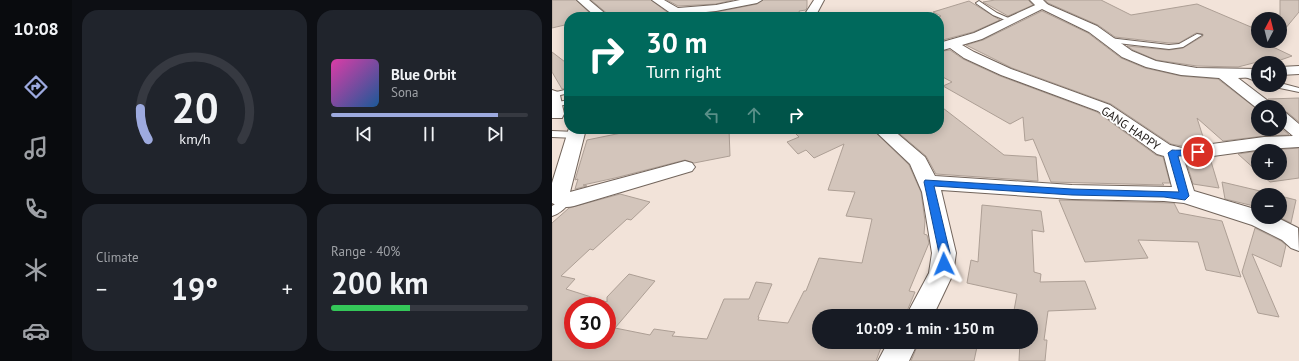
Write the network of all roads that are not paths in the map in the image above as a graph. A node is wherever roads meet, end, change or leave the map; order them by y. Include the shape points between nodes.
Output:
1 (582, 0) edge
2 (657, 0) edge
3 (757, 0) edge
4 (819, 0) edge
5 (1039, 2) edge
6 (979, 3) dead end
7 (597, 12) edge
8 (670, 12) edge
9 (691, 12) edge
10 (812, 12) edge
11 (1010, 20) junction
12 (1199, 35) dead end
13 (1109, 40) junction
14 (945, 45) edge
15 (1299, 70) edge
16 (1287, 71) edge
17 (1251, 73) edge
18 (1223, 74) junction
19 (1287, 87) edge
20 (1299, 90) edge
21 (564, 98) edge
22 (1257, 100) edge
23 (558, 106) edge
24 (1287, 123) edge
25 (1299, 132) edge
26 (564, 133) edge
27 (552, 134) edge
28 (575, 134) edge
29 (888, 134) edge
30 (1299, 142) edge
31 (1172, 153) junction
32 (685, 166) dead end
33 (928, 182) junction
34 (1185, 196) junction
35 (559, 207) edge
36 (1299, 242) edge
37 (923, 309) edge
38 (900, 349) edge
39 (892, 361) edge

1 - 7 street
2 - 8 street
3 - 9 street
4 - 10 street
5 - 11 street
5 - 13 street
6 - 11 lane
11 - 14 street via 978,36
12 - 13 lane via 1181,46 1169,47
13 - 18 street via 1136,59 1149,64 1190,72
14 - 31 street, GANG HAPPY via 1006,72 1104,108 1157,147
15 - 16 street
17 - 18 street
18 - 22 street
19 - 20 lane
21 - 23 lane
24 - 25 street
26 - 27 lane
28 - 35 street via 558,197 561,200
29 - 33 street via 918,161
30 - 31 street, GANG HAPPY via 1264,143 1182,154
31 - 34 street
32 - 35 street
33 - 34 street via 1072,192
33 - 37 street via 942,238 944,259 941,274
34 - 36 street via 1260,219 1290,234
38 - 39 street

